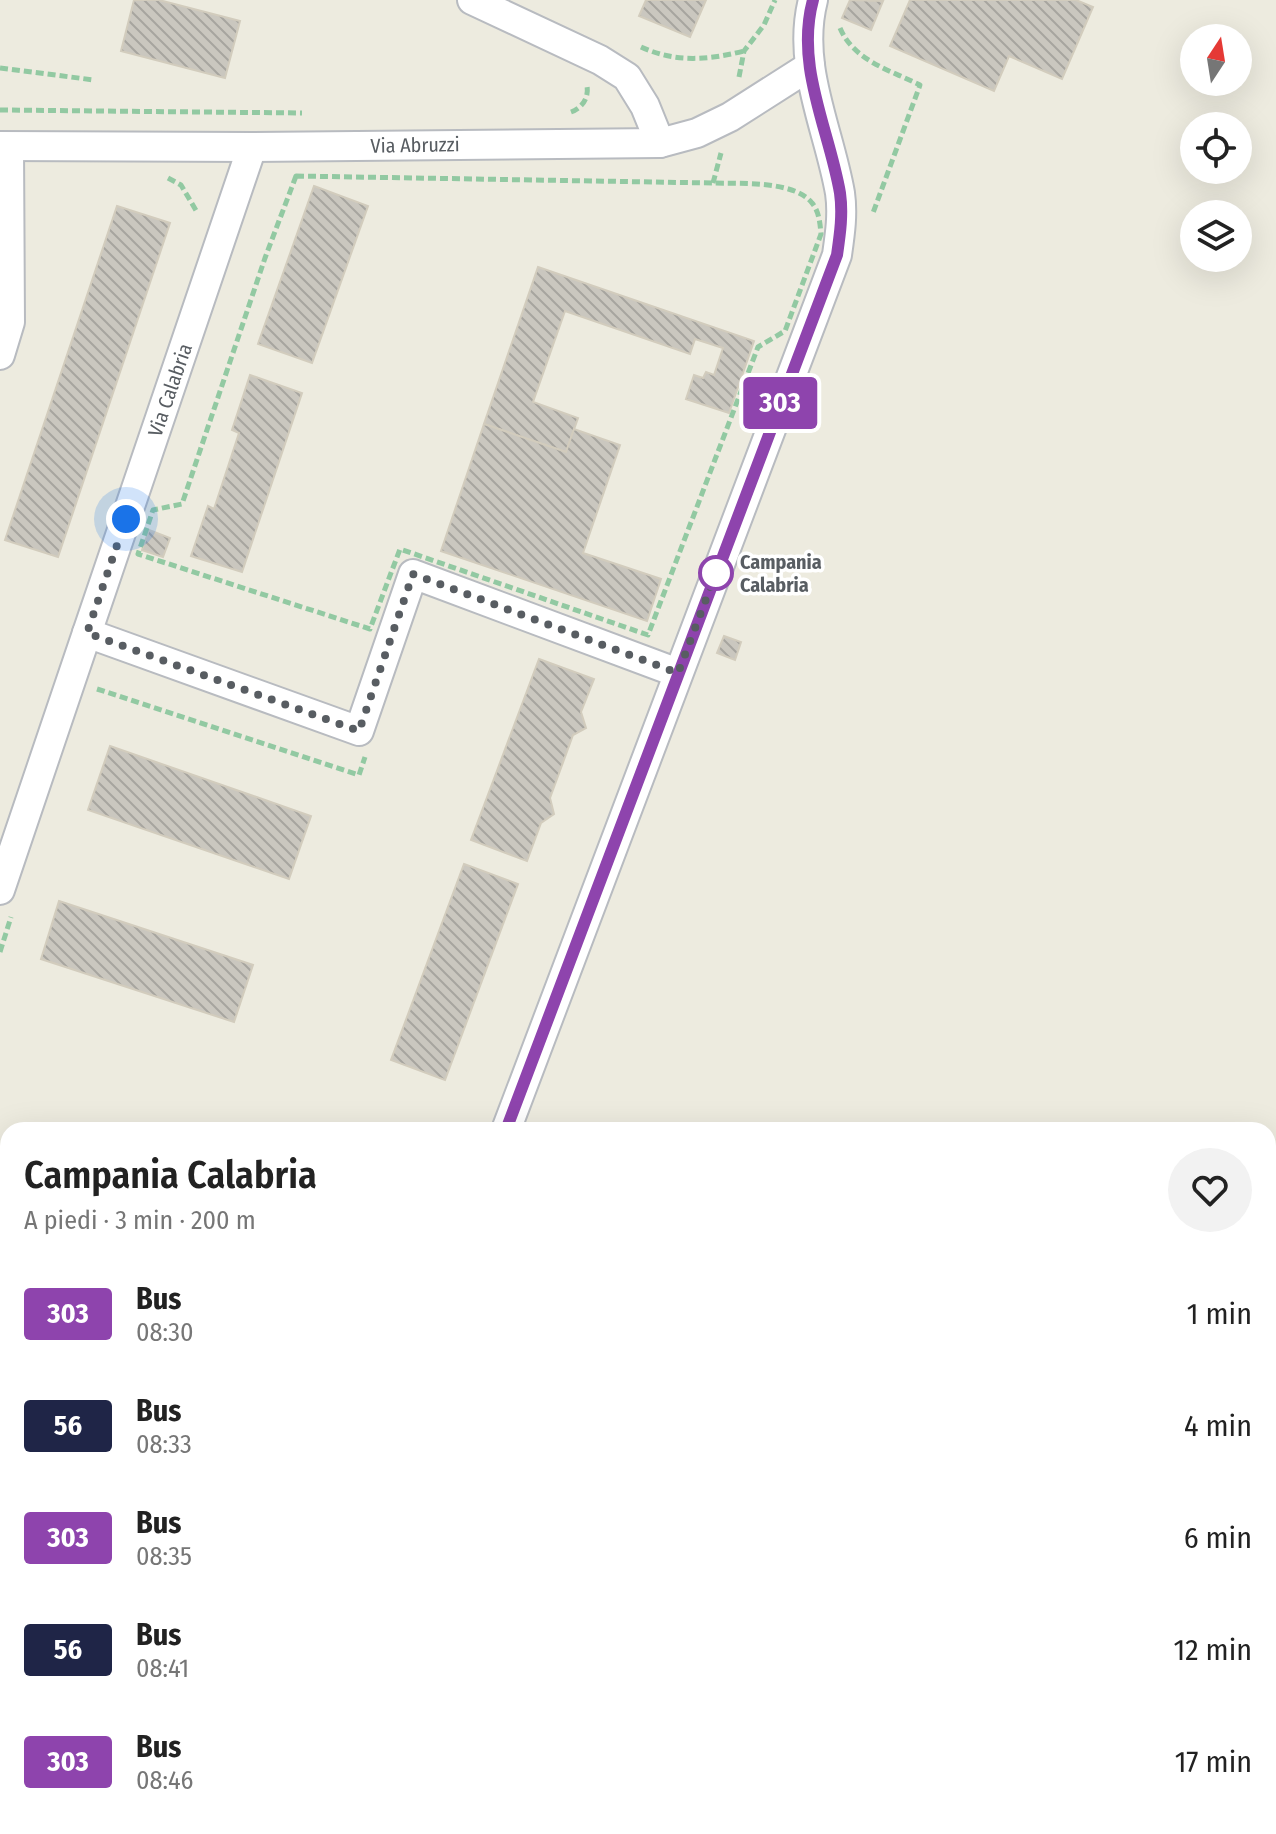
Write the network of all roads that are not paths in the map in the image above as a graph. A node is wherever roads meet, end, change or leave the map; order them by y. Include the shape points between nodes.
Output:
1 (472, 0) edge
2 (813, 0) edge
3 (810, 66) junction
4 (660, 143) junction
5 (5, 146) edge
6 (252, 147) junction
7 (5, 321) edge
8 (0, 355) edge
9 (87, 633) junction
10 (678, 673) junction
11 (0, 890) edge
12 (509, 1122) edge

1 - 4 street via 627,77
2 - 3 street via 807,31
3 - 4 street, Via Abruzzi via 730,117
3 - 10 street via 840,194 837,255
4 - 6 street, Via Abruzzi
5 - 6 street, Via Abruzzi
5 - 7 street
6 - 9 street, Via Calabria
7 - 8 street
9 - 10 street via 359,731 413,574
9 - 11 street, Via Calabria
10 - 12 street

